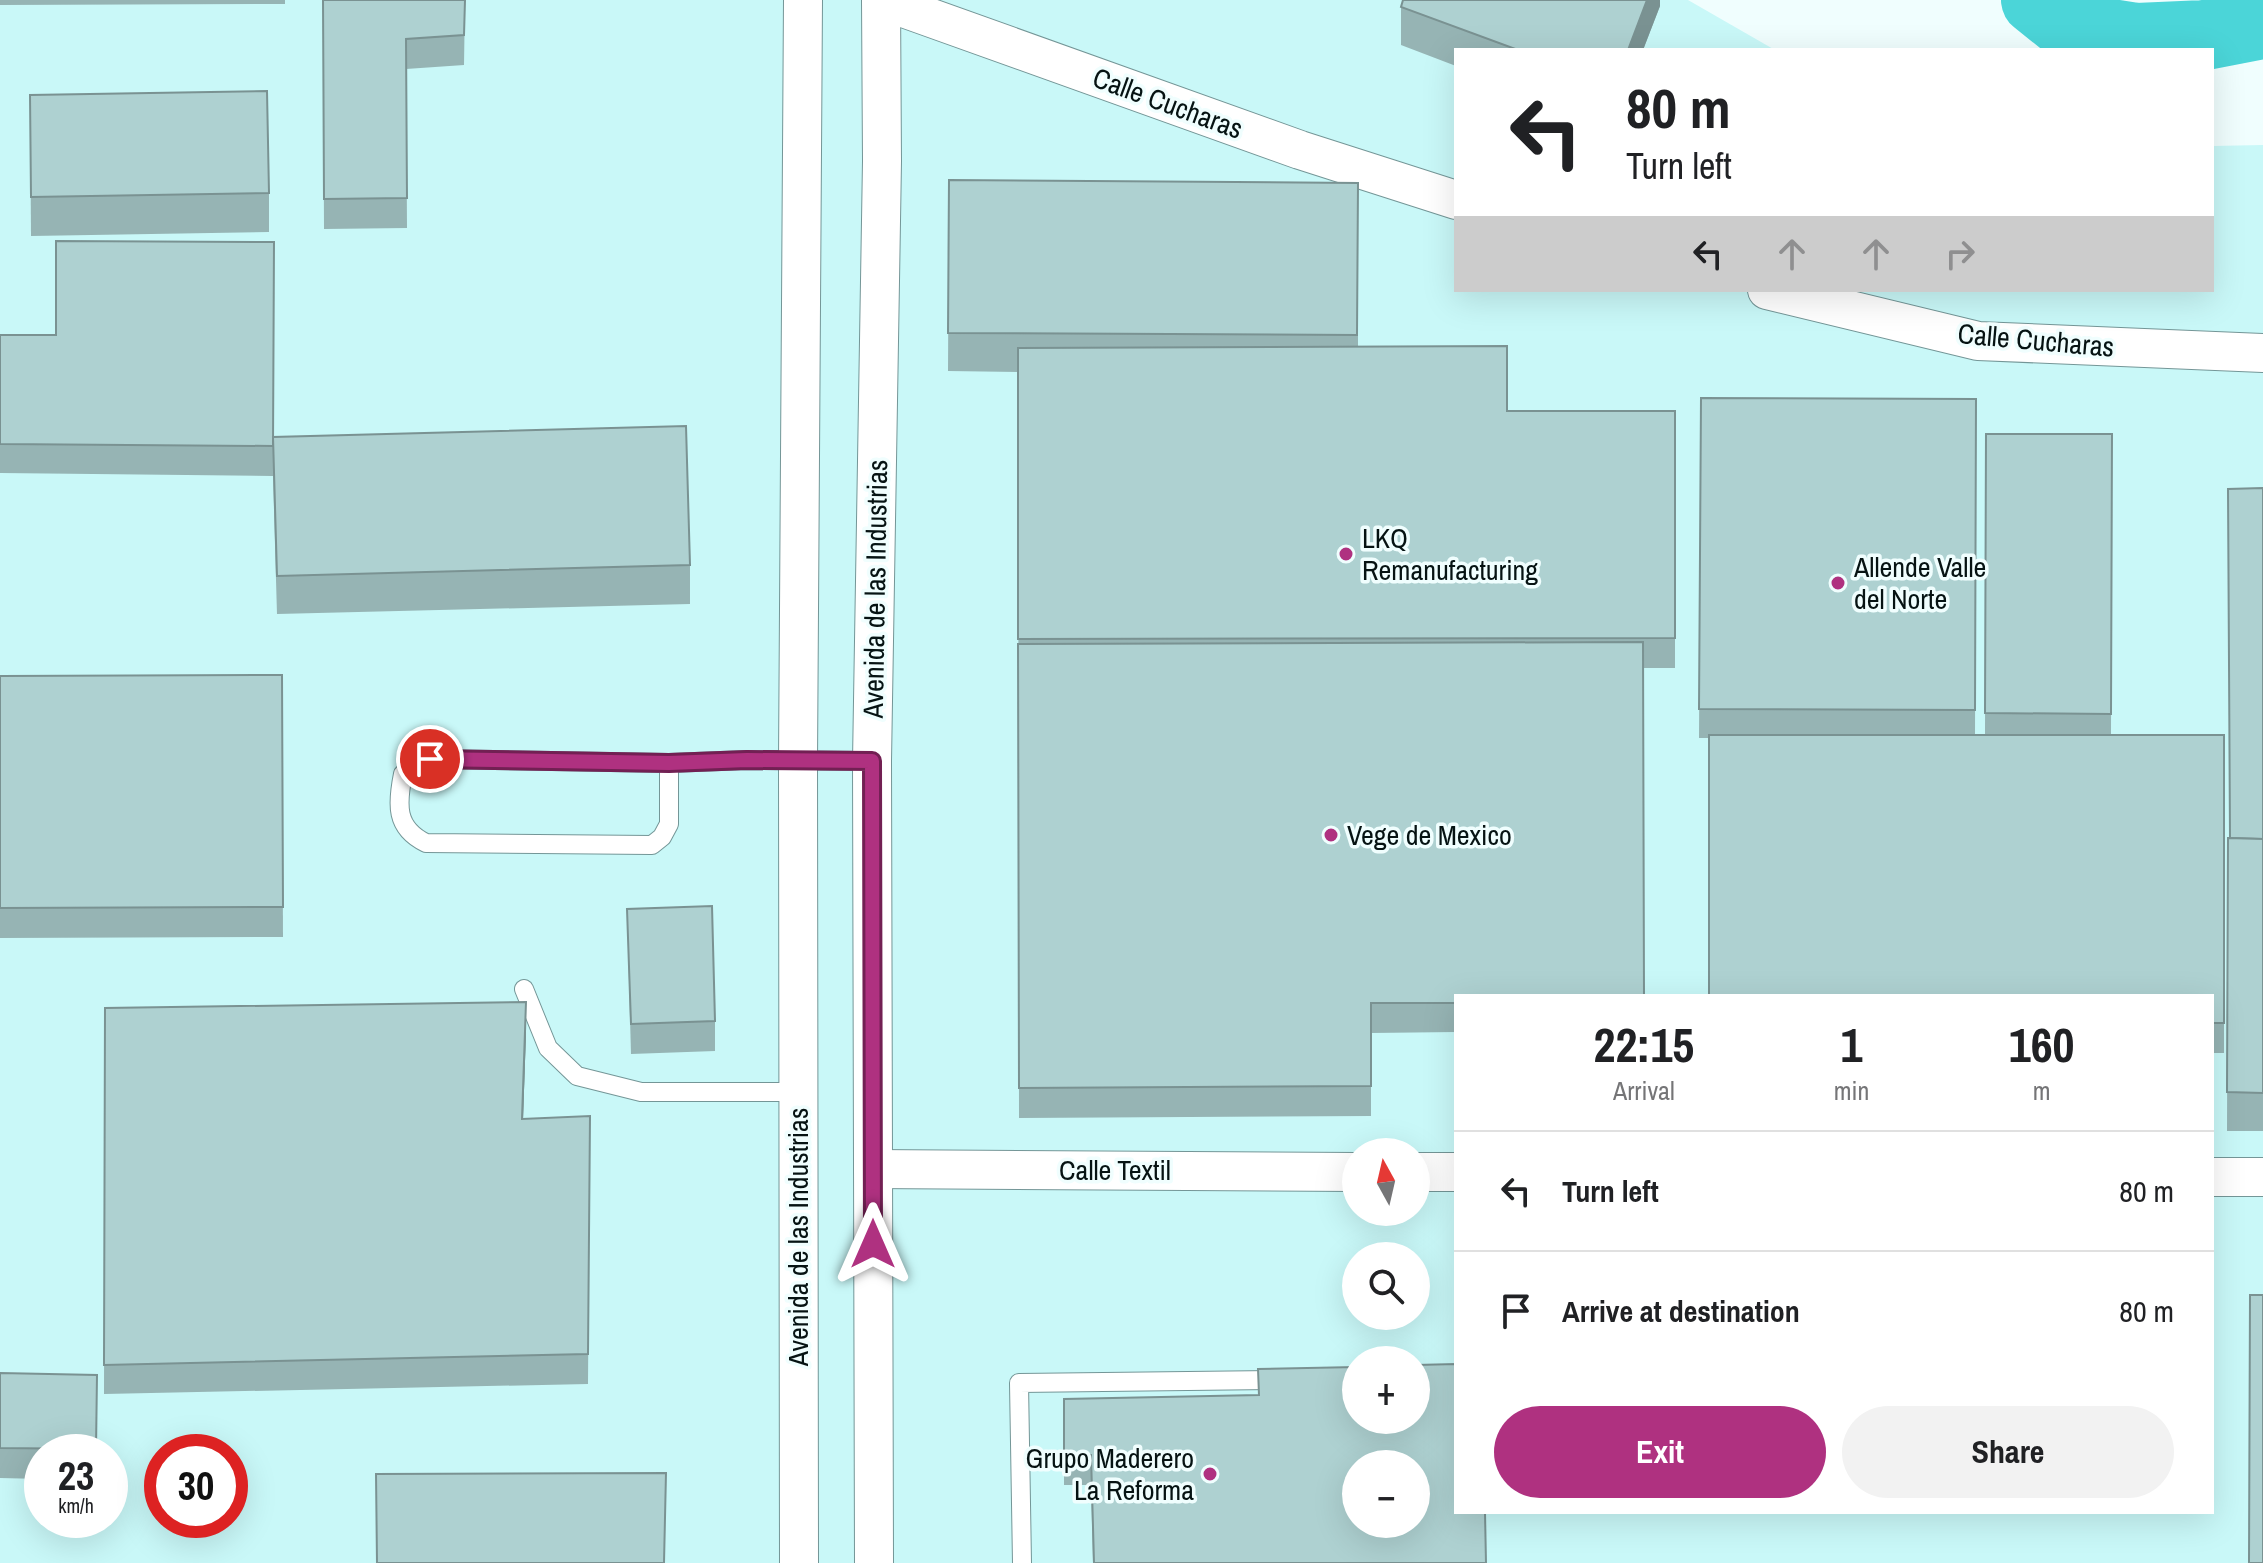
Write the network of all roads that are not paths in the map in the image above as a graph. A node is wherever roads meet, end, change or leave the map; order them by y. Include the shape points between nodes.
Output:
1 (803, 0) edge
2 (881, 0) edge
3 (1454, 199) edge
4 (1775, 292) edge
5 (2263, 353) edge
6 (872, 761) junction
7 (798, 762) junction
8 (669, 763) junction
9 (524, 989) dead end
10 (798, 1092) junction
11 (873, 1169) junction
12 (1342, 1172) edge
13 (1430, 1172) edge
14 (1454, 1172) edge
15 (2214, 1177) edge
16 (2263, 1177) edge
17 (1295, 1380) edge
18 (799, 1563) edge
19 (874, 1563) edge
20 (1022, 1563) edge

1 - 7 street, Avenida de las Industrias
2 - 3 street, Calle Cucharas
2 - 6 street, Avenida de las Industrias
4 - 5 street, Calle Cucharas via 1978,341
6 - 7 lane
6 - 11 street, Avenida de las Industrias
7 - 8 lane
7 - 10 street, Avenida de las Industrias
8 - 8 lane via 430,759 403,774 398,797 411,835 426,843 652,845 669,824
9 - 10 lane via 548,1048 577,1076 641,1092
10 - 18 street, Avenida de las Industrias
11 - 12 street, Calle Textil
11 - 19 street, Avenida de las Industrias
13 - 14 street
15 - 16 street
17 - 20 lane via 1019,1383

